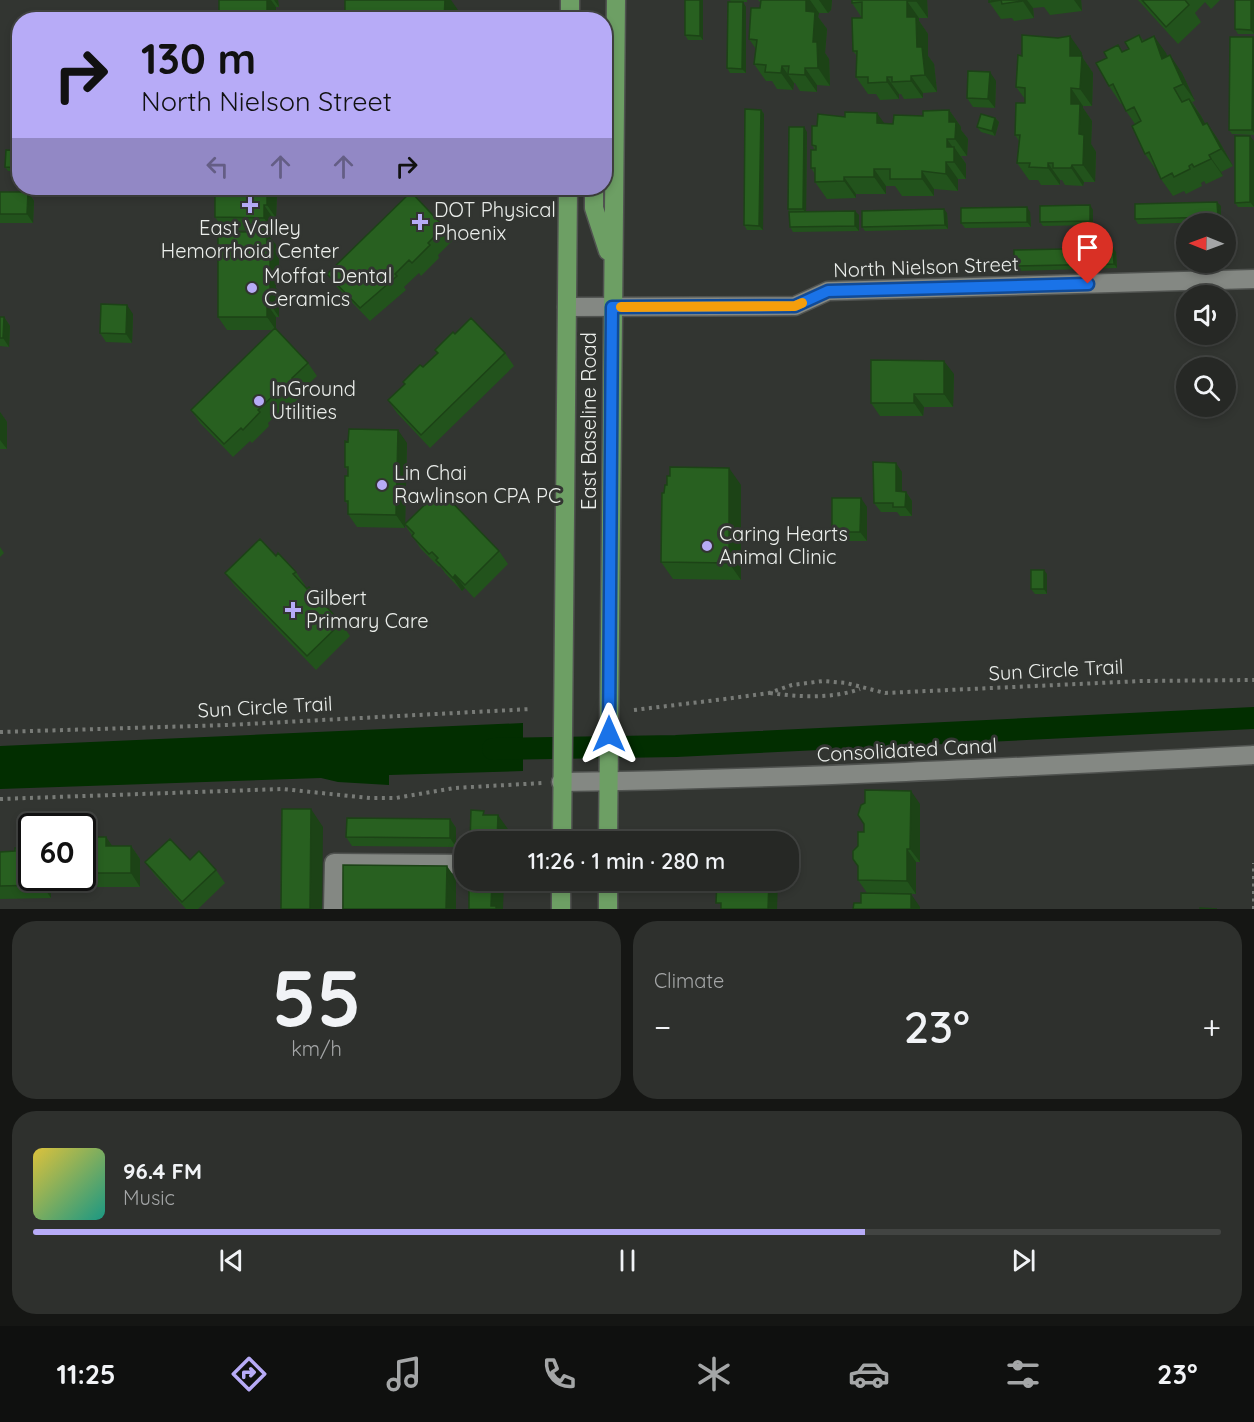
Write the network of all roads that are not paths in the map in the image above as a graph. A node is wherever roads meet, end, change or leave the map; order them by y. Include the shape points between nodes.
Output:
1 (616, 0) edge
2 (568, 195) edge
3 (594, 195) edge
4 (612, 264) junction
5 (1254, 279) edge
6 (612, 307) junction
7 (567, 308) junction
8 (1254, 755) edge
9 (561, 782) junction
10 (609, 782) junction
11 (561, 831) edge
12 (608, 831) edge
13 (454, 864) edge
14 (561, 891) edge
15 (608, 891) edge
16 (333, 909) edge
17 (561, 909) edge
18 (608, 909) edge

1 - 4 main road, East Baseline Road
2 - 7 main road, East Baseline Road
3 - 4 main road via 594,208
4 - 6 main road, East Baseline Road
5 - 6 street, North Nielson Street via 828,291 795,306
6 - 7 street, North Nielson Street
6 - 10 main road, East Baseline Road
7 - 9 main road, East Baseline Road
8 - 10 street, Consolidated Canal
9 - 10 street, Consolidated Canal
9 - 11 main road, East Baseline Road
10 - 12 main road, East Baseline Road
13 - 16 street via 334,863
14 - 17 main road
15 - 18 main road

